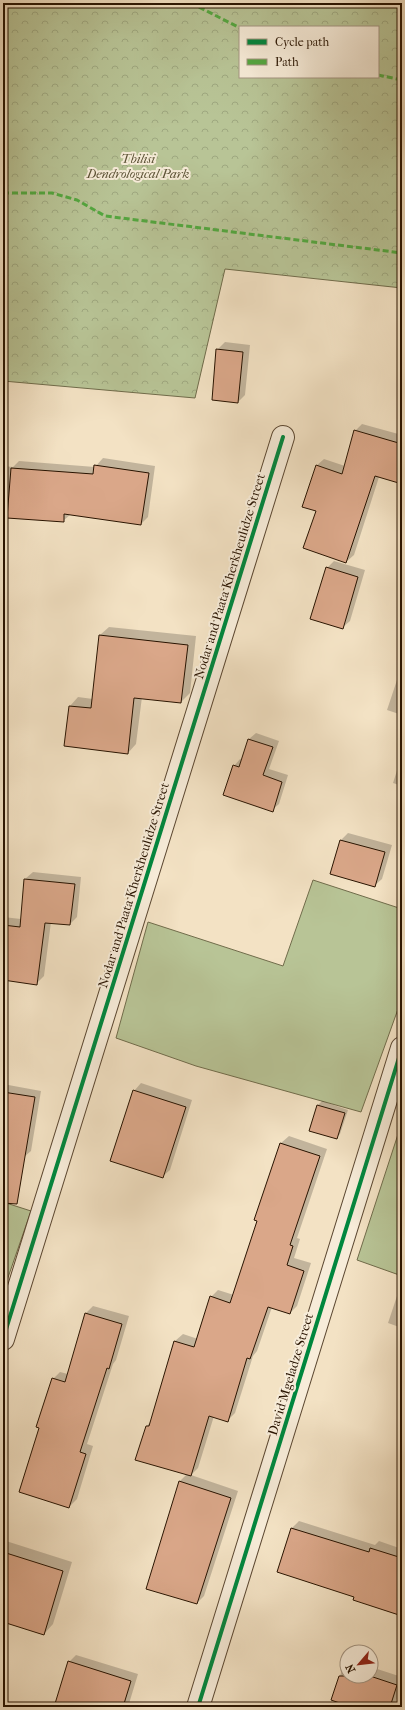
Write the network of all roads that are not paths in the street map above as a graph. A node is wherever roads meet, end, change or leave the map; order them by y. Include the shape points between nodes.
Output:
1 (283, 438) dead end
2 (402, 1048) edge
3 (3, 1339) edge
4 (198, 1707) edge

1 - 3 street, Nodar and Paata Kherkheulidze Street
2 - 4 street, David Mgeladze Street

